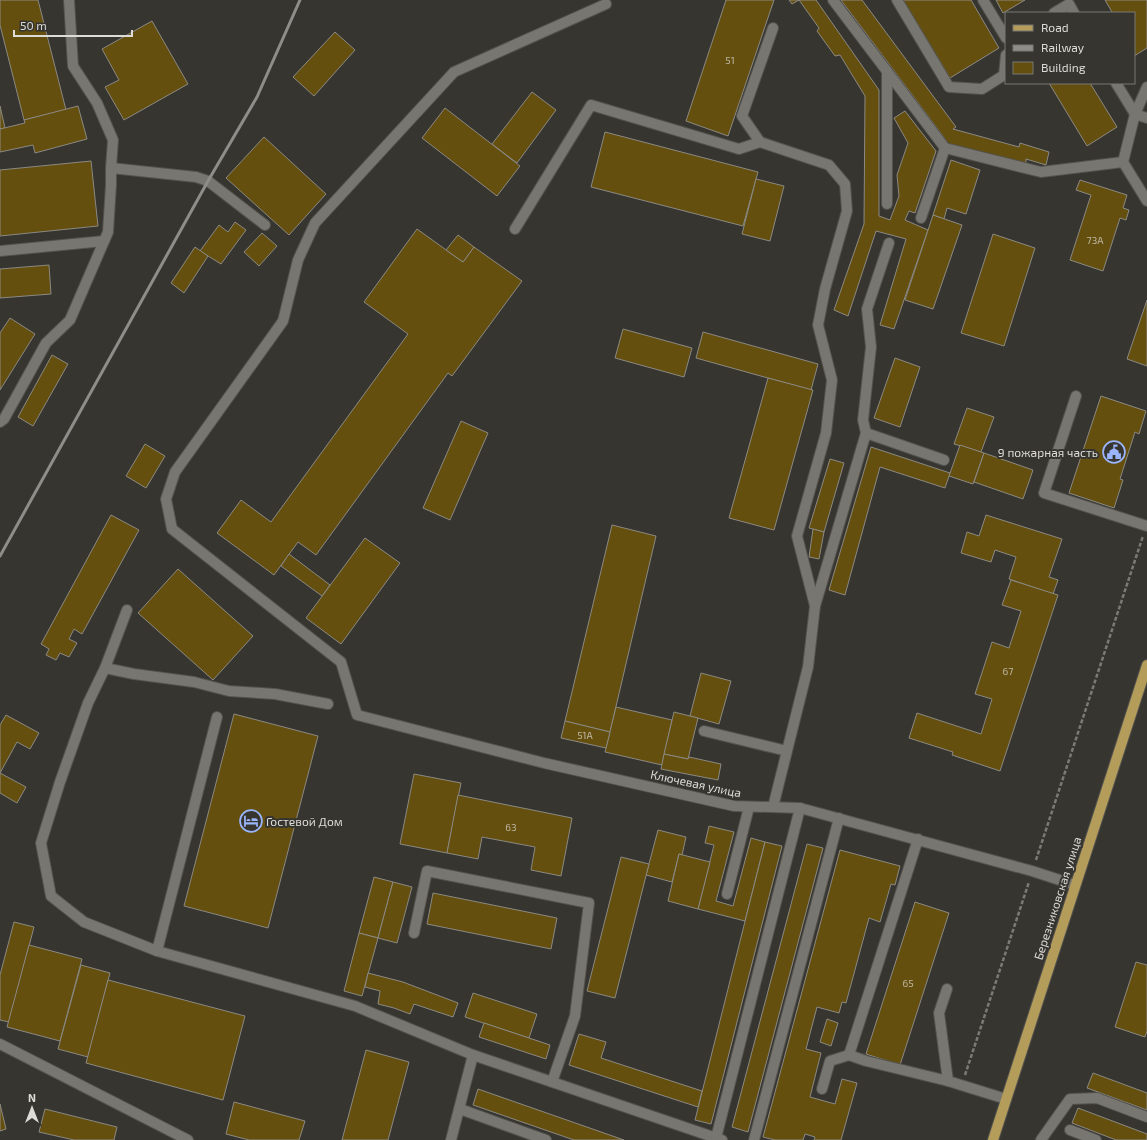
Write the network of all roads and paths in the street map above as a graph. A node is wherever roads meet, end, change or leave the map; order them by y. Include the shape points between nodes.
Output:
1 (69, 0) edge
2 (833, 0) edge
3 (897, 0) edge
4 (983, 0) edge
5 (606, 4) dead end
6 (1056, 12) edge
7 (1073, 12) edge
8 (773, 28) dead end
9 (1005, 36) edge
10 (1005, 65) edge
11 (887, 72) junction
12 (1117, 84) edge
13 (1147, 87) edge
14 (1135, 114) junction
15 (1147, 118) edge
16 (760, 142) junction
17 (946, 148) junction
18 (1123, 162) junction
19 (111, 168) junction
20 (1147, 201) edge
21 (887, 204) dead end
22 (921, 218) dead end
23 (265, 225) dead end
24 (516, 229) dead end
25 (104, 241) junction
26 (889, 243) dead end
27 (0, 251) edge
28 (1076, 396) dead end
29 (0, 422) edge
30 (866, 433) junction
31 (944, 460) dead end
32 (1147, 526) edge
33 (815, 606) junction
34 (127, 610) dead end
35 (1147, 665) edge
36 (105, 668) junction
37 (328, 704) dead end
38 (217, 717) dead end
39 (704, 731) dead end
40 (787, 751) junction
41 (750, 807) junction
42 (773, 807) junction
43 (800, 808) junction
44 (840, 818) junction
45 (918, 839) junction
46 (1032, 871) junction
47 (1075, 885) junction
48 (727, 894) dead end
49 (414, 933) dead end
50 (157, 950) junction
51 (947, 989) dead end
52 (0, 1044) edge
53 (473, 1055) junction
54 (849, 1055) junction
55 (948, 1081) junction
56 (552, 1082) junction
57 (962, 1085) junction
58 (822, 1089) dead end
59 (1006, 1099) junction
60 (460, 1109) junction
61 (1147, 1117) edge
62 (1070, 1130) dead end
63 (719, 1139) edge
64 (188, 1140) edge
65 (451, 1140) edge
66 (546, 1140) edge
67 (754, 1140) edge
68 (993, 1140) edge
69 (1041, 1140) edge
70 (1096, 1140) edge

1 - 19 street via 73,66 97,102 113,140
2 - 11 street
3 - 10 street via 949,87 982,89 1004,75
4 - 9 street
5 - 41 street, Ключевая улица via 454,72 320,217 298,260 284,321 175,472 166,499 172,529 341,662 356,716 551,765 734,806
6 - 7 street via 1069,4
8 - 16 street via 742,116
11 - 17 street
11 - 21 street
12 - 14 street
13 - 14 street
14 - 15 street
14 - 18 street
16 - 24 street via 739,150 592,105
16 - 33 street via 829,165 845,184 847,211 825,289 818,325 832,380 826,433 797,536
17 - 18 street via 1041,172
17 - 22 street
18 - 20 street
19 - 23 street via 196,177 208,181
19 - 25 street via 108,232
25 - 27 street
25 - 29 street via 70,320 46,343
26 - 30 street via 867,309 871,347 863,420
28 - 32 street via 1044,492
30 - 31 street
30 - 33 street
32 - 46 path
33 - 40 street via 808,667
34 - 36 street
35 - 47 main road, Березниковская улица
36 - 37 street via 194,682 229,691 275,694
36 - 50 street via 88,703 41,843 52,896 84,922
38 - 50 street
39 - 40 street
40 - 42 street
41 - 42 street, Ключевая улица
41 - 48 street
42 - 43 street, Ключевая улица
43 - 44 street, Ключевая улица
43 - 63 street
44 - 45 street, Ключевая улица
44 - 67 street
45 - 46 street, Ключевая улица
45 - 54 street
46 - 47 street, Ключевая улица
46 - 57 path
47 - 59 main road, Березниковская улица
49 - 56 street via 427,871 588,903 575,1016
50 - 53 street via 355,1006
51 - 55 street via 939,1013
52 - 64 street
53 - 56 street
53 - 60 street
54 - 55 street
54 - 58 street via 830,1061
55 - 57 street
56 - 63 street
57 - 59 street
59 - 68 main road, Березниковская улица
60 - 65 street
60 - 66 street
61 - 69 street via 1097,1098 1070,1099
62 - 70 street

